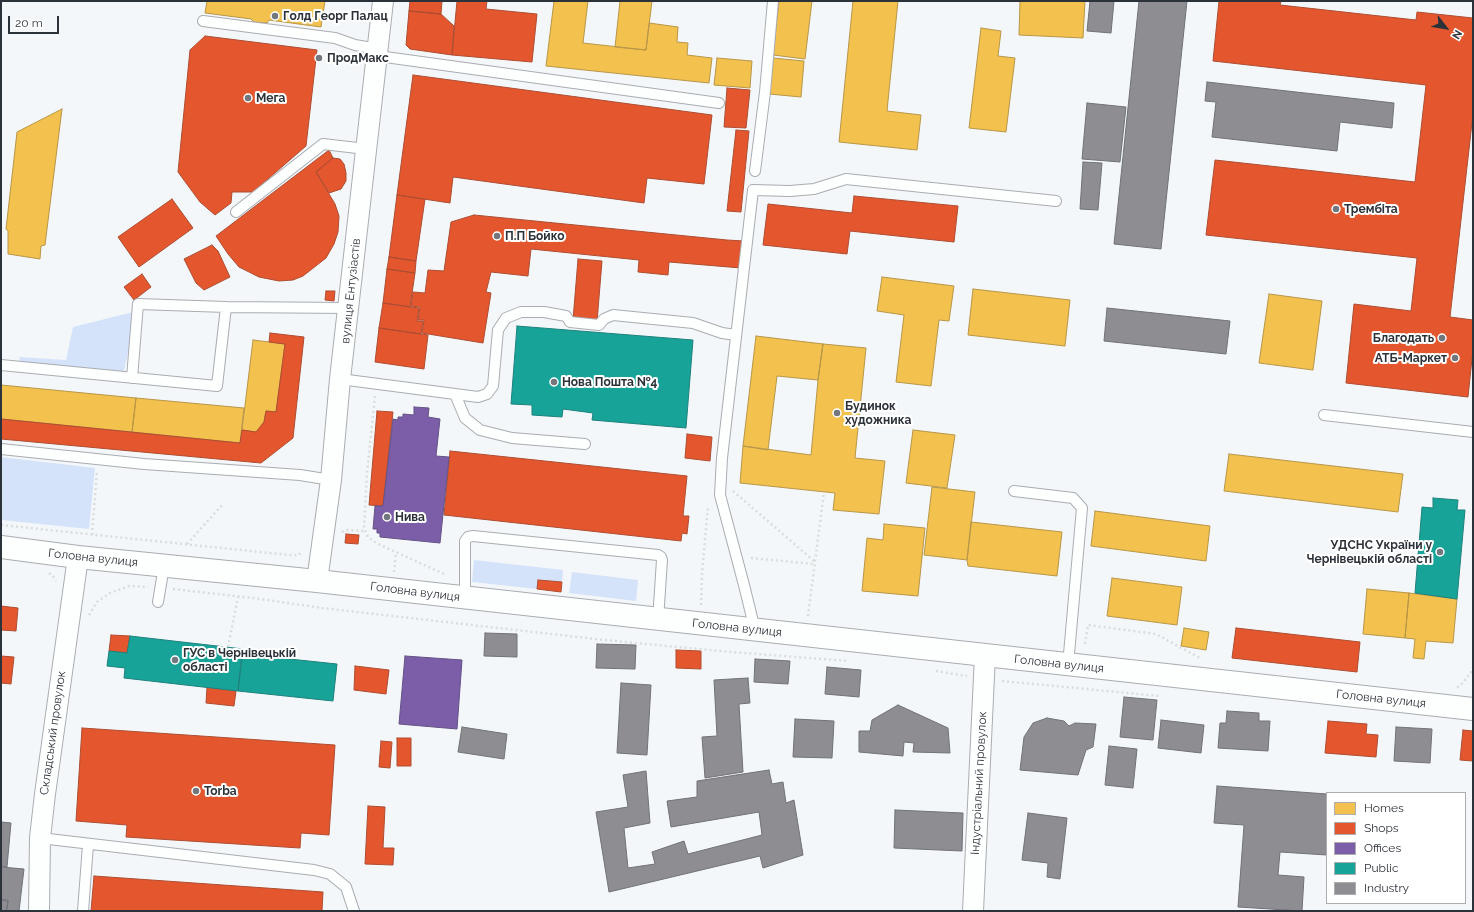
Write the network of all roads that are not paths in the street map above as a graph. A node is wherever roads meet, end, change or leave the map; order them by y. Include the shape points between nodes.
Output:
1 (383, 1) edge
2 (773, 1) edge
3 (203, 21) dead end
4 (378, 53) junction
5 (720, 103) dead end
6 (366, 149) junction
7 (754, 171) dead end
8 (1056, 201) dead end
9 (236, 212) dead end
10 (226, 307) junction
11 (349, 308) junction
12 (736, 335) junction
13 (1, 365) edge
14 (132, 378) junction
15 (340, 379) junction
16 (455, 394) junction
17 (1324, 415) dead end
18 (1473, 432) edge
19 (585, 444) dead end
20 (1, 449) edge
21 (331, 480) junction
22 (1014, 491) dead end
23 (1, 548) edge
24 (78, 557) junction
25 (164, 566) junction
26 (317, 581) junction
27 (464, 592) junction
28 (158, 602) dead end
29 (658, 620) junction
30 (755, 630) junction
31 (985, 656) junction
32 (1068, 664) junction
33 (1473, 709) edge
34 (40, 838) junction
35 (88, 845) junction
36 (39, 911) edge
37 (83, 911) edge
38 (354, 911) edge
39 (973, 911) edge

1 - 4 street, вулиця Ентузіастів
2 - 7 lane via 765,92
3 - 4 lane via 335,38
4 - 5 lane
4 - 6 street, вулиця Ентузіастів
6 - 9 lane via 323,144
6 - 11 street, вулиця Ентузіастів
8 - 12 lane via 846,179 814,188 790,191 753,190
10 - 11 lane
10 - 14 lane via 138,304
10 - 14 lane via 217,386
11 - 15 street, вулиця Ентузіастів
12 - 16 lane via 693,323 613,315 604,319 600,325 570,322 566,316 544,312 521,312 506,318 498,330 493,386 487,394 478,397
12 - 30 lane via 720,494
13 - 14 lane
15 - 16 lane
15 - 21 street, вулиця Ентузіастів
16 - 19 lane via 465,418 480,430 512,438
17 - 18 lane
20 - 21 lane via 98,460 300,475
21 - 26 street, вулиця Ентузіастів
22 - 32 lane via 1073,498 1082,508
23 - 24 main road, Головна вулиця
24 - 25 main road, Головна вулиця
24 - 34 street, Складський провулок
25 - 26 main road, Головна вулиця
25 - 28 lane
26 - 27 main road, Головна вулиця
27 - 29 main road, Головна вулиця
27 - 29 lane via 465,541 473,536 658,555 662,560
29 - 30 main road, Головна вулиця
30 - 31 main road, Головна вулиця
31 - 32 main road, Головна вулиця
31 - 39 street, Індустріальний провулок
32 - 33 main road, Головна вулиця
34 - 35 lane
34 - 36 street, Складський провулок
35 - 37 lane
35 - 38 lane via 314,870 330,874 346,887

